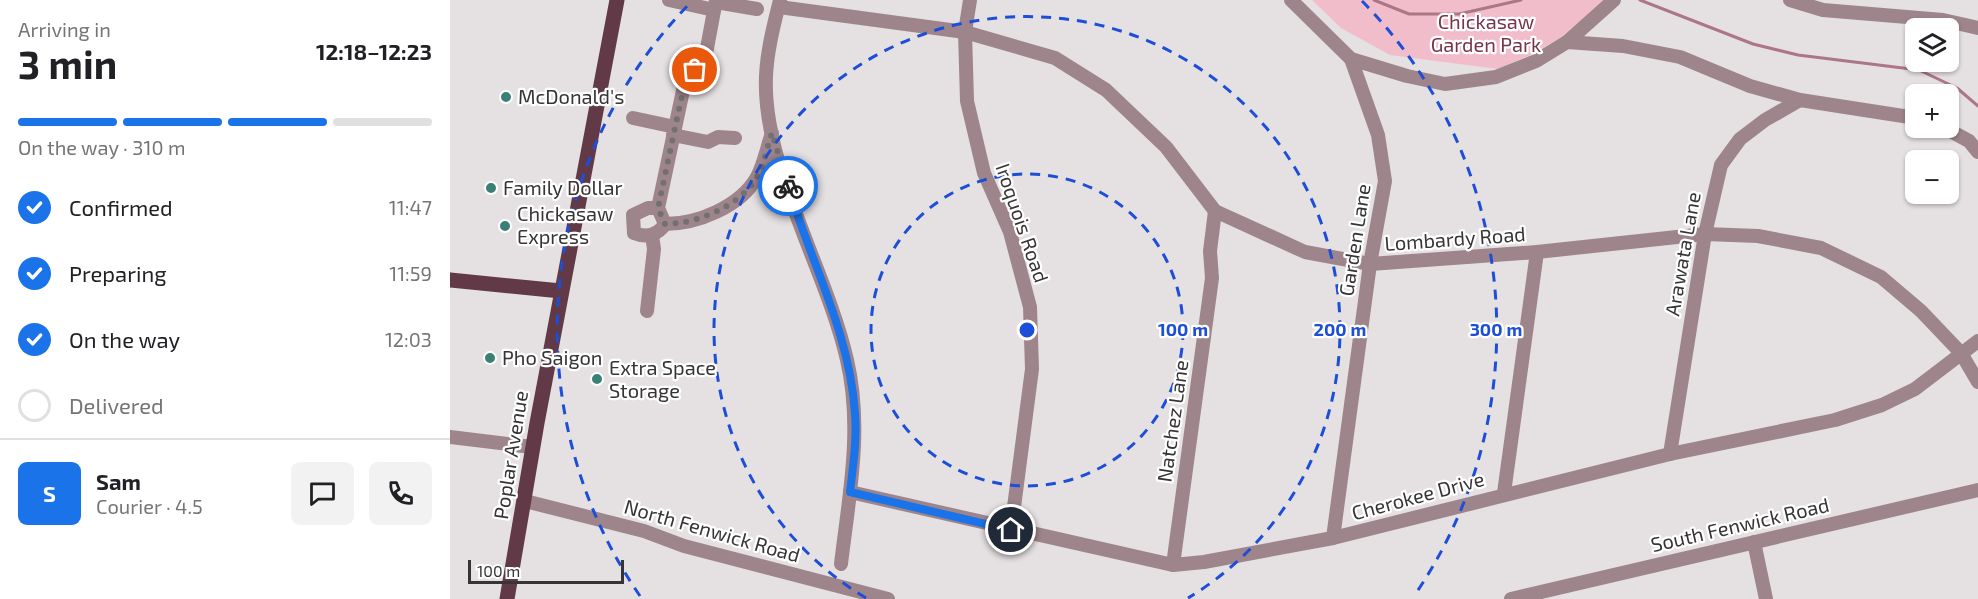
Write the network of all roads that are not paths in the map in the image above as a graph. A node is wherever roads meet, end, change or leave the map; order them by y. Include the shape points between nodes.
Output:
1 (617, 0) edge
2 (669, 0) edge
3 (970, 0) edge
4 (1291, 0) edge
5 (1614, 0) edge
6 (1790, 0) edge
7 (779, 3) edge
8 (715, 4) edge
9 (757, 9) dead end
10 (1978, 28) edge
11 (965, 32) junction
12 (1567, 42) junction
13 (1352, 59) junction
14 (1800, 100) junction
15 (1905, 116) edge
16 (633, 118) dead end
17 (674, 131) junction
18 (772, 133) junction
19 (1959, 136) edge
20 (735, 138) dead end
21 (1978, 152) edge
22 (658, 208) junction
23 (1215, 211) junction
24 (665, 224) junction
25 (1705, 234) junction
26 (652, 235) junction
27 (1537, 252) junction
28 (1370, 264) junction
29 (450, 280) edge
30 (561, 291) junction
31 (647, 311) dead end
32 (1978, 341) edge
33 (1961, 353) junction
34 (1978, 382) edge
35 (450, 437) edge
36 (532, 447) junction
37 (1670, 454) junction
38 (1978, 490) edge
39 (850, 492) junction
40 (1504, 493) junction
41 (525, 501) junction
42 (1011, 530) junction
43 (1333, 538) junction
44 (1754, 542) junction
45 (841, 564) dead end
46 (1173, 565) junction
47 (507, 599) edge
48 (888, 599) edge
49 (1511, 599) edge
50 (1766, 599) edge

1 - 30 main road, Poplar Avenue
2 - 8 street
3 - 11 street, Iroquois Road
4 - 13 street
5 - 12 street
6 - 10 street via 1823,10 1943,20
7 - 11 street, Lombardy Road
7 - 18 street via 766,77
8 - 9 street
8 - 17 street via 705,59 685,81
11 - 23 street, Lombardy Road via 1055,58 1106,90 1166,147
11 - 42 street, Iroquois Road via 967,101 984,173 1010,232 1030,307 1032,369
12 - 13 street via 1536,61 1496,77 1445,84
12 - 14 street via 1623,46 1680,57 1750,86
13 - 28 street, Garden Lane via 1378,135 1385,181
14 - 15 street
14 - 25 street, Arawata Lane via 1740,139 1721,165
16 - 17 street
17 - 20 street via 708,142 718,137
17 - 22 street
18 - 24 street via 757,178 731,204 684,224
18 - 39 street via 848,361 855,426
19 - 21 street
22 - 24 street
22 - 26 street via 633,215 634,233
23 - 28 street, Lombardy Road via 1305,252
23 - 46 street, Natchez Lane via 1210,250 1212,278
24 - 26 street
25 - 27 street, Lombardy Road
25 - 33 street, Lombardy Road via 1758,236 1821,248 1881,278
25 - 37 street, Arawata Lane
26 - 31 street
27 - 28 street, Lombardy Road
27 - 40 street
28 - 43 street, Garden Lane
29 - 30 main road
30 - 36 main road, Poplar Avenue
32 - 33 street, Cherokee Drive
33 - 34 street, Lombardy Road
33 - 37 street, Cherokee Drive via 1915,389 1882,405 1835,420
35 - 36 street
36 - 41 main road, Poplar Avenue
37 - 40 street, Cherokee Drive
38 - 44 street, South Fenwick Road
39 - 42 street, Cherokee Drive
39 - 45 street
40 - 43 street, Cherokee Drive
41 - 47 main road, Poplar Avenue
41 - 48 street, North Fenwick Road
42 - 46 street, Cherokee Drive
43 - 46 street, Cherokee Drive
44 - 49 street, South Fenwick Road
44 - 50 street

